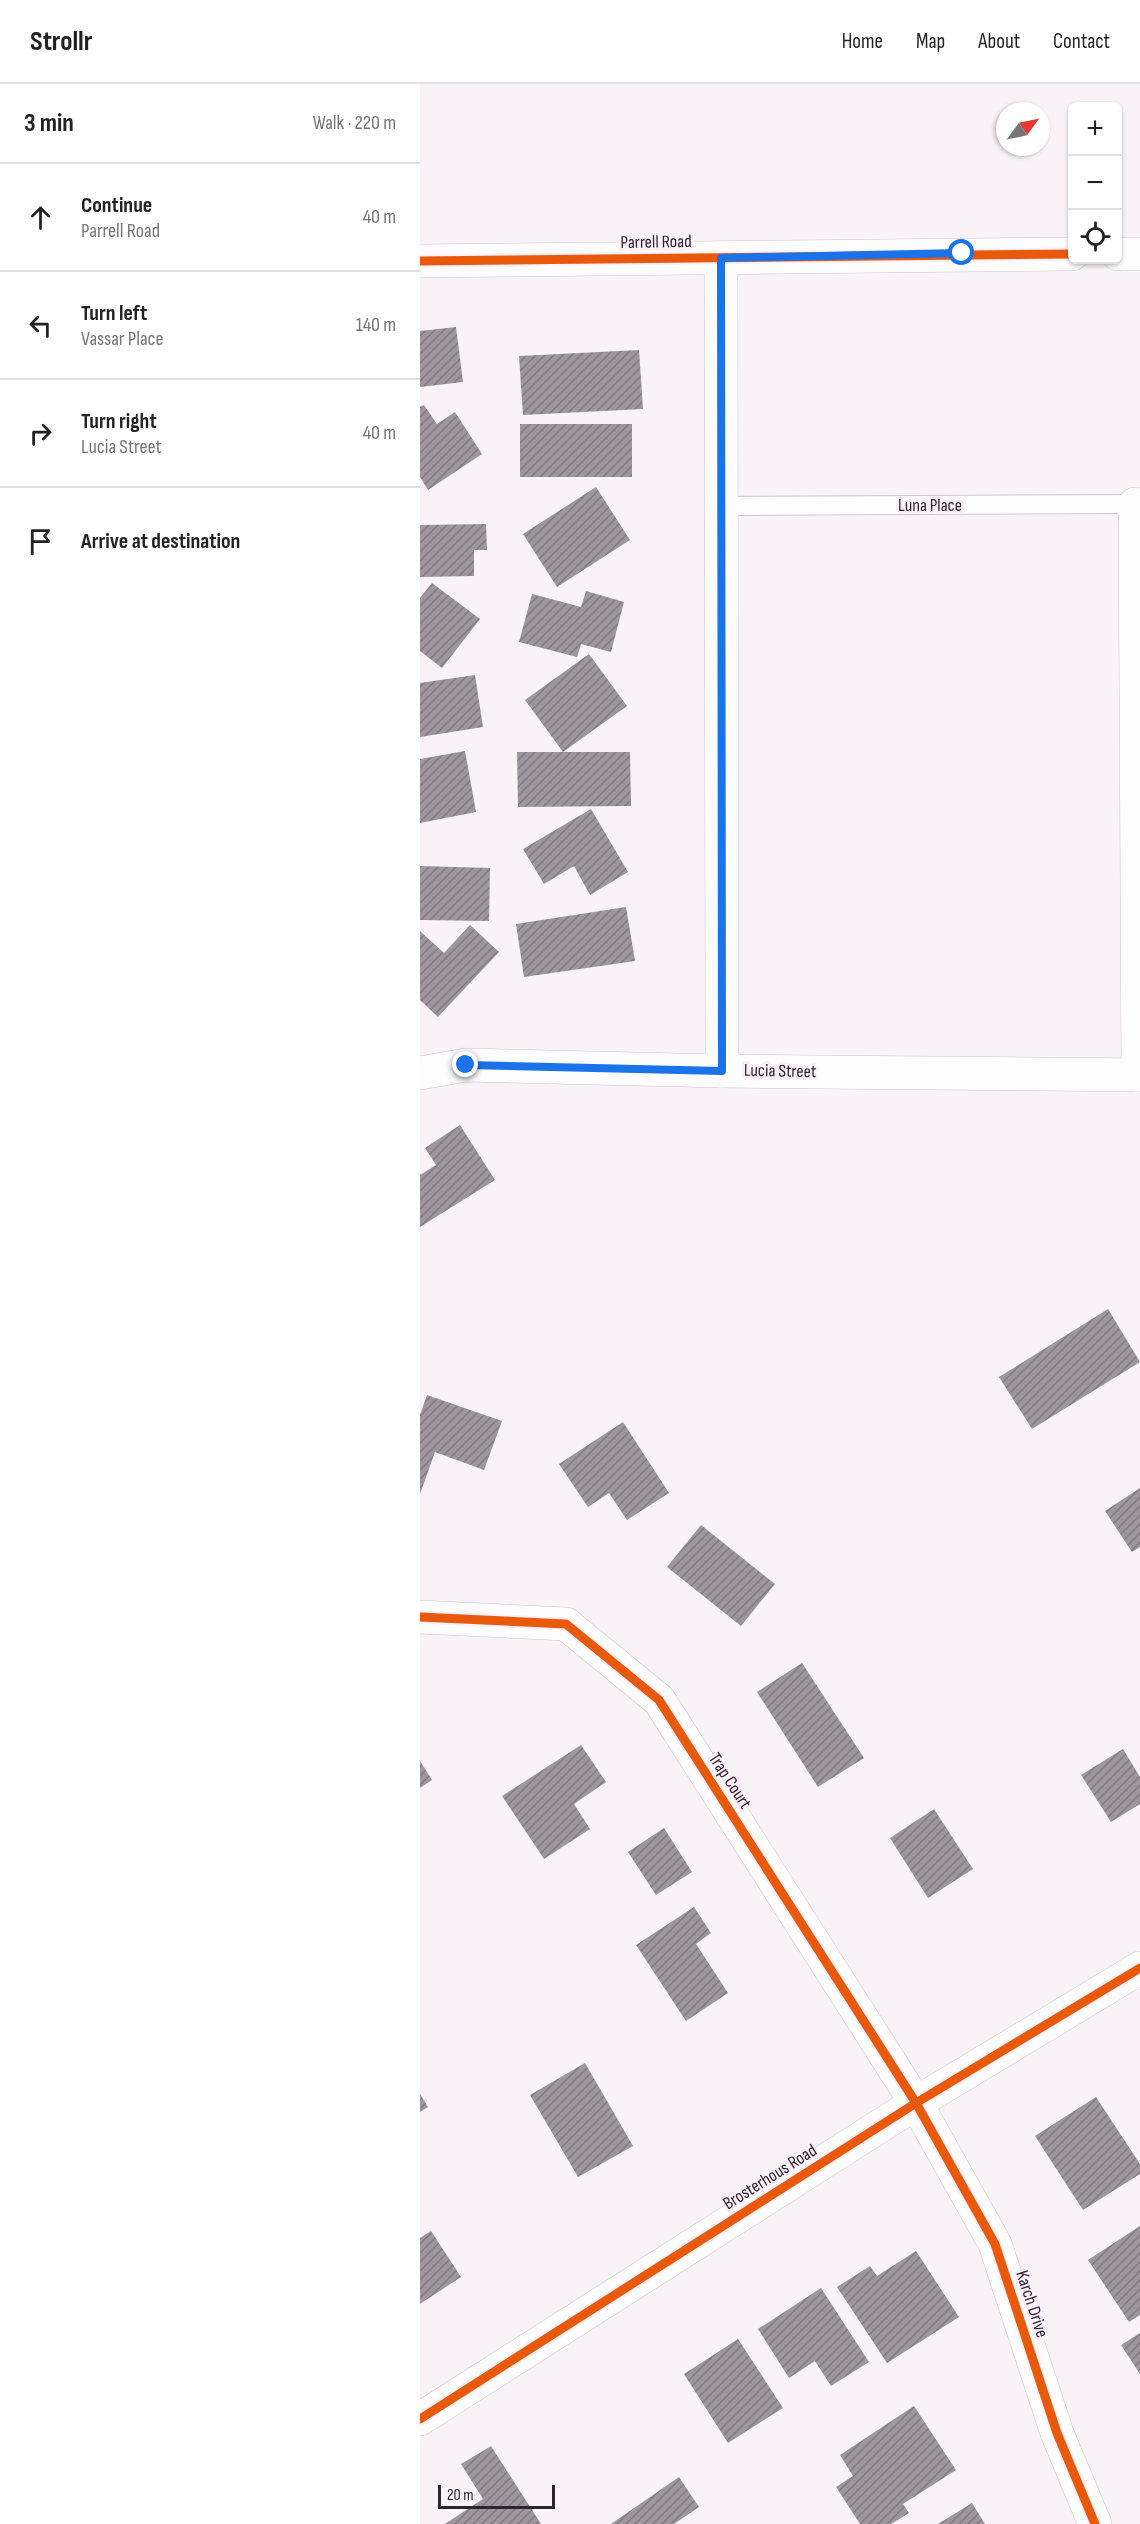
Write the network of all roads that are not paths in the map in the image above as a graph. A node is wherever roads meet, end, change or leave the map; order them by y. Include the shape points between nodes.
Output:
1 (1068, 254) edge
2 (1122, 254) edge
3 (1140, 254) edge
4 (721, 258) junction
5 (420, 261) edge
6 (1138, 504) edge
7 (721, 506) junction
8 (722, 1071) junction
9 (420, 1073) edge
10 (1139, 1075) edge
11 (420, 1617) edge
12 (1140, 1968) edge
13 (916, 2103) junction
14 (420, 2419) edge
15 (1095, 2524) edge

1 - 4 street, Parrell Road
2 - 3 street
4 - 5 street, Parrell Road
4 - 7 street
6 - 7 lane, Luna Place
6 - 10 street
7 - 8 street
8 - 9 street, Lucia Street via 466,1065
8 - 10 street, Lucia Street
11 - 13 street, Trap Court via 566,1624 659,1700
12 - 13 street, Brosterhous Road
13 - 14 street, Brosterhous Road
13 - 15 street, Karch Drive via 995,2244 1057,2433

